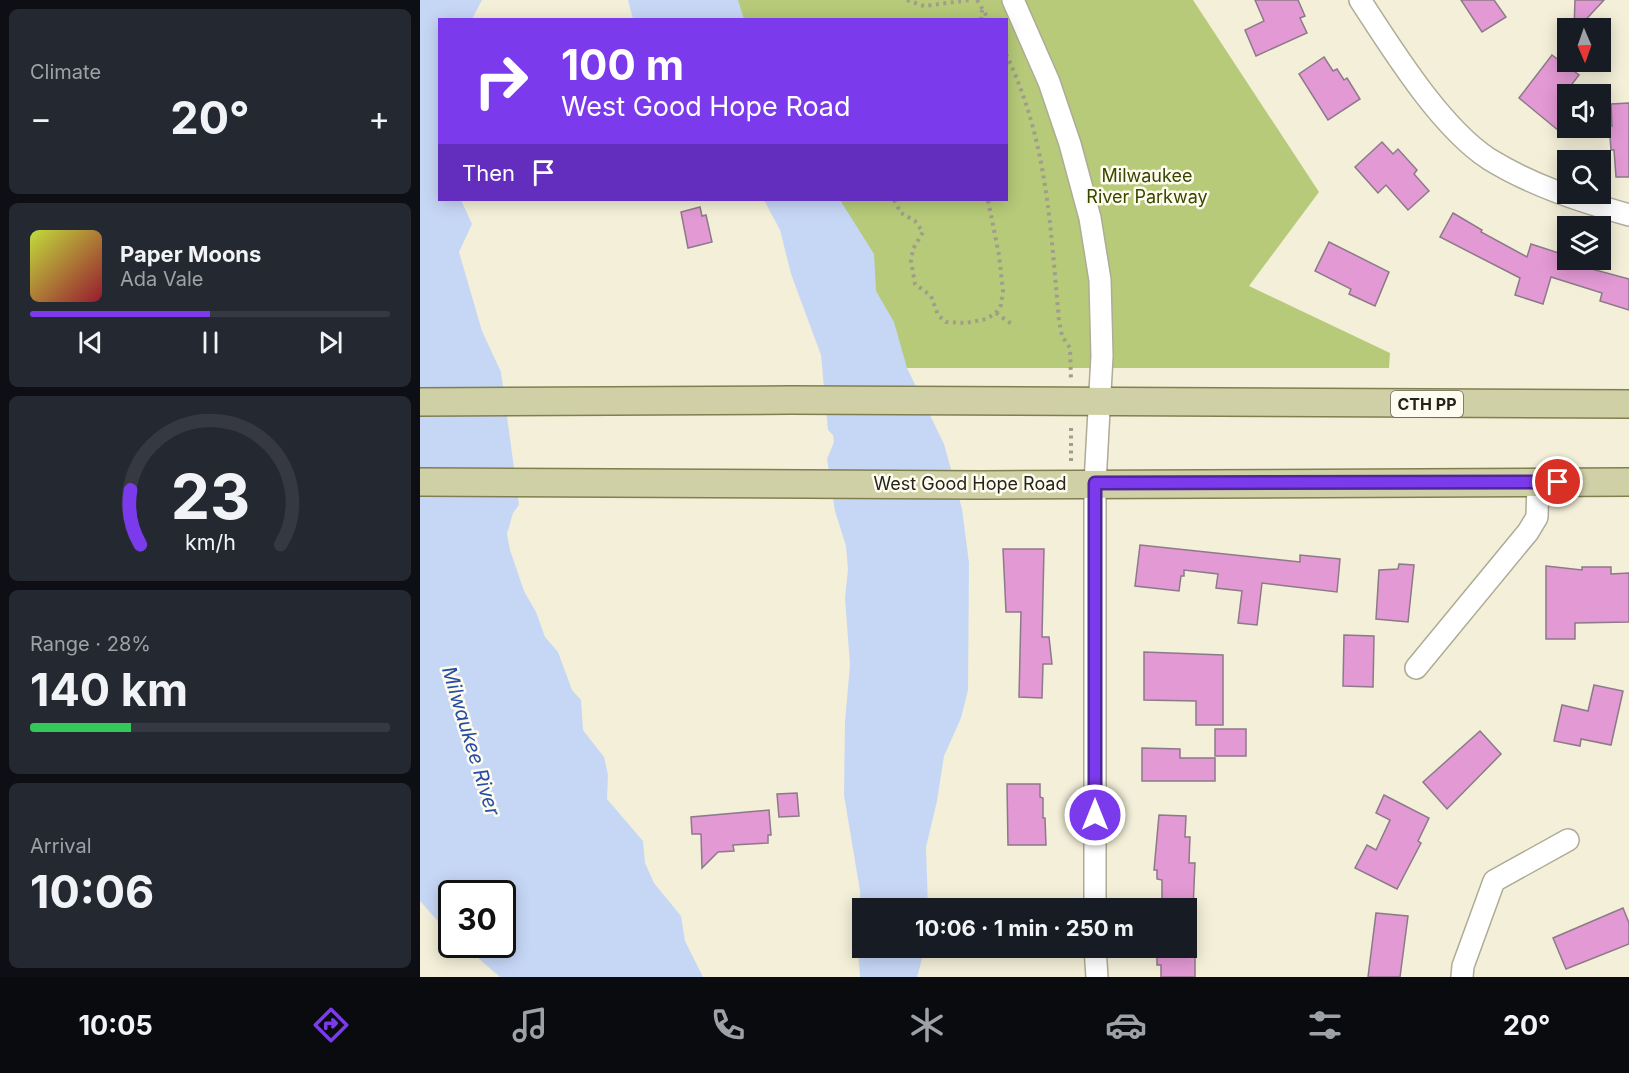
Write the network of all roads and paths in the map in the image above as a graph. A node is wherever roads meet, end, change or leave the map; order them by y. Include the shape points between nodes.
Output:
1 (906, 0) edge
2 (970, 0) edge
3 (977, 0) edge
4 (1013, 0) edge
5 (1360, 0) edge
6 (983, 9) junction
7 (981, 18) edge
8 (988, 18) edge
9 (1008, 59) edge
10 (895, 201) edge
11 (988, 201) edge
12 (1629, 215) edge
13 (996, 313) junction
14 (1013, 326) dead end
15 (420, 402) edge
16 (1071, 402) junction
17 (1101, 403) junction
18 (1629, 404) edge
19 (420, 482) edge
20 (1538, 482) junction
21 (1629, 482) edge
22 (1083, 483) junction
23 (1416, 668) dead end
24 (1568, 840) dead end
25 (1095, 898) edge
26 (1096, 958) edge
27 (1097, 977) edge
28 (1462, 977) edge

1 - 2 path via 924,6
3 - 6 path
4 - 17 street via 1071,144 1090,218 1100,280
5 - 12 street via 1419,87 1457,132 1488,158 1560,194
6 - 7 path
6 - 8 path
9 - 16 path via 1030,112 1045,176 1059,320 1071,355
10 - 13 path via 901,213 915,221 923,232 911,261 915,284 931,296 938,315 946,322 966,323
11 - 13 path via 1003,291
13 - 14 path
15 - 16 main road
16 - 17 main road
16 - 22 path
17 - 18 main road, CTH PP
17 - 22 street
19 - 22 main road, West Good Hope Road
20 - 21 main road, West Good Hope Road
20 - 22 main road, West Good Hope Road
20 - 23 street via 1537,517 1528,532
22 - 25 street
24 - 28 street via 1494,881
26 - 27 street

